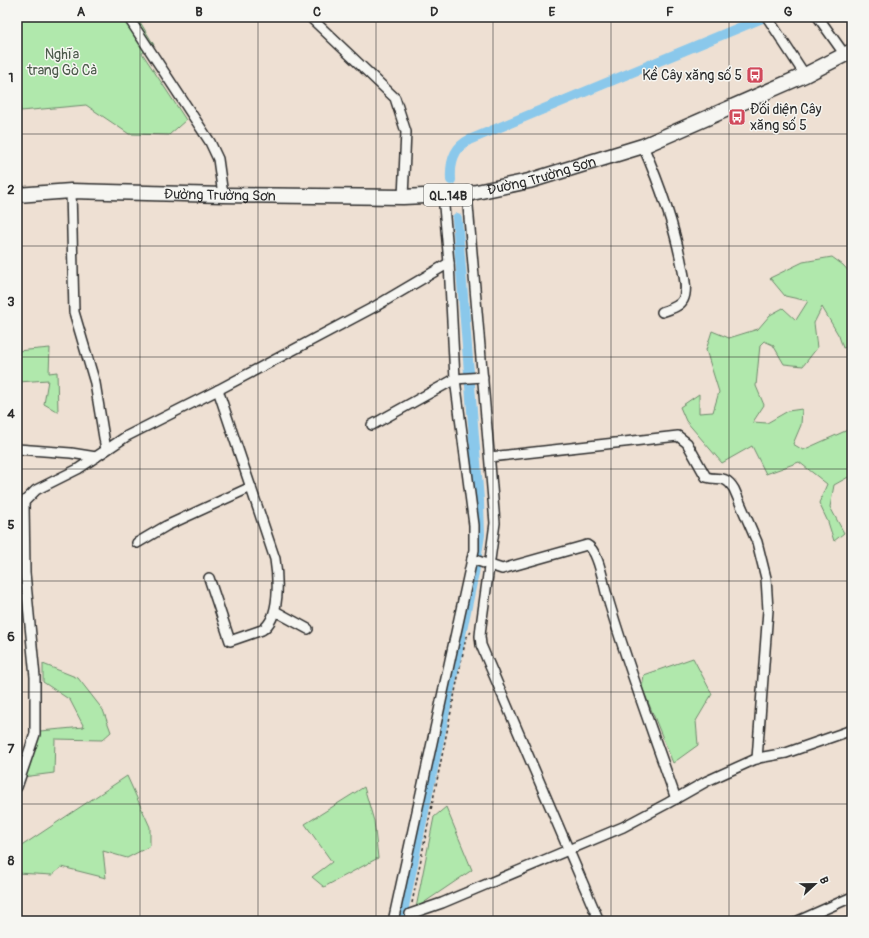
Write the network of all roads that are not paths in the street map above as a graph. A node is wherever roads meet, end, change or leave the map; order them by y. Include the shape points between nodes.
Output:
1 (128, 17) edge
2 (310, 17) edge
3 (818, 17) edge
4 (768, 18) edge
5 (849, 53) edge
6 (804, 74) junction
7 (643, 146) junction
8 (71, 191) junction
9 (467, 194) junction
10 (17, 195) edge
11 (223, 195) junction
12 (443, 195) junction
13 (403, 197) junction
14 (449, 263) junction
15 (662, 312) dead end
16 (483, 377) junction
17 (455, 379) junction
18 (218, 390) junction
19 (372, 425) dead end
20 (17, 449) edge
21 (106, 450) junction
22 (490, 456) junction
23 (96, 457) junction
24 (251, 487) junction
25 (137, 543) dead end
26 (472, 560) junction
27 (490, 565) junction
28 (210, 578) dead end
29 (275, 611) junction
30 (308, 629) dead end
31 (852, 730) edge
32 (757, 759) junction
33 (17, 786) edge
34 (676, 799) junction
35 (570, 850) junction
36 (852, 897) edge
37 (410, 914) road end
38 (394, 917) dead end
39 (599, 921) edge
40 (798, 921) edge

1 - 11 street via 210,142 218,159
2 - 13 street via 395,98 406,132
3 - 5 street
4 - 6 street
5 - 6 highway, Đường Trường Sơn / QL.14B
6 - 7 highway, Đường Trường Sơn / QL.14B
7 - 9 highway, Đường Trường Sơn / QL.14B via 529,181
7 - 15 street via 672,222 684,281 683,301
8 - 10 highway, Đường Trường Sơn / QL.14B
8 - 11 highway, Đường Trường Sơn / QL.14B
8 - 21 street via 74,312 95,384
9 - 12 highway, Đường Trường Sơn / QL.14B
9 - 16 street
11 - 13 highway, Đường Trường Sơn / QL.14B
12 - 13 highway, Đường Trường Sơn / QL.14B
12 - 14 street
14 - 17 street
14 - 18 street via 376,306
16 - 17 street
16 - 22 street
17 - 19 street
17 - 26 street via 474,525
18 - 21 street via 127,436
18 - 24 street
20 - 23 street via 71,452
21 - 23 street
22 - 27 street via 496,523
22 - 32 street via 678,436 687,443 706,477 729,482 757,542 766,578 768,610
23 - 33 street via 36,490 25,501 25,573 35,677 35,734
24 - 25 street via 166,526
24 - 29 street via 275,559
26 - 27 street
26 - 38 street
27 - 34 street via 502,569 587,545 591,547
27 - 35 street via 485,589 481,645
28 - 29 street via 230,641 267,627
29 - 30 street
31 - 32 street via 786,753
32 - 34 street via 707,781
34 - 35 street via 623,827
35 - 37 street
35 - 39 street
36 - 40 street

